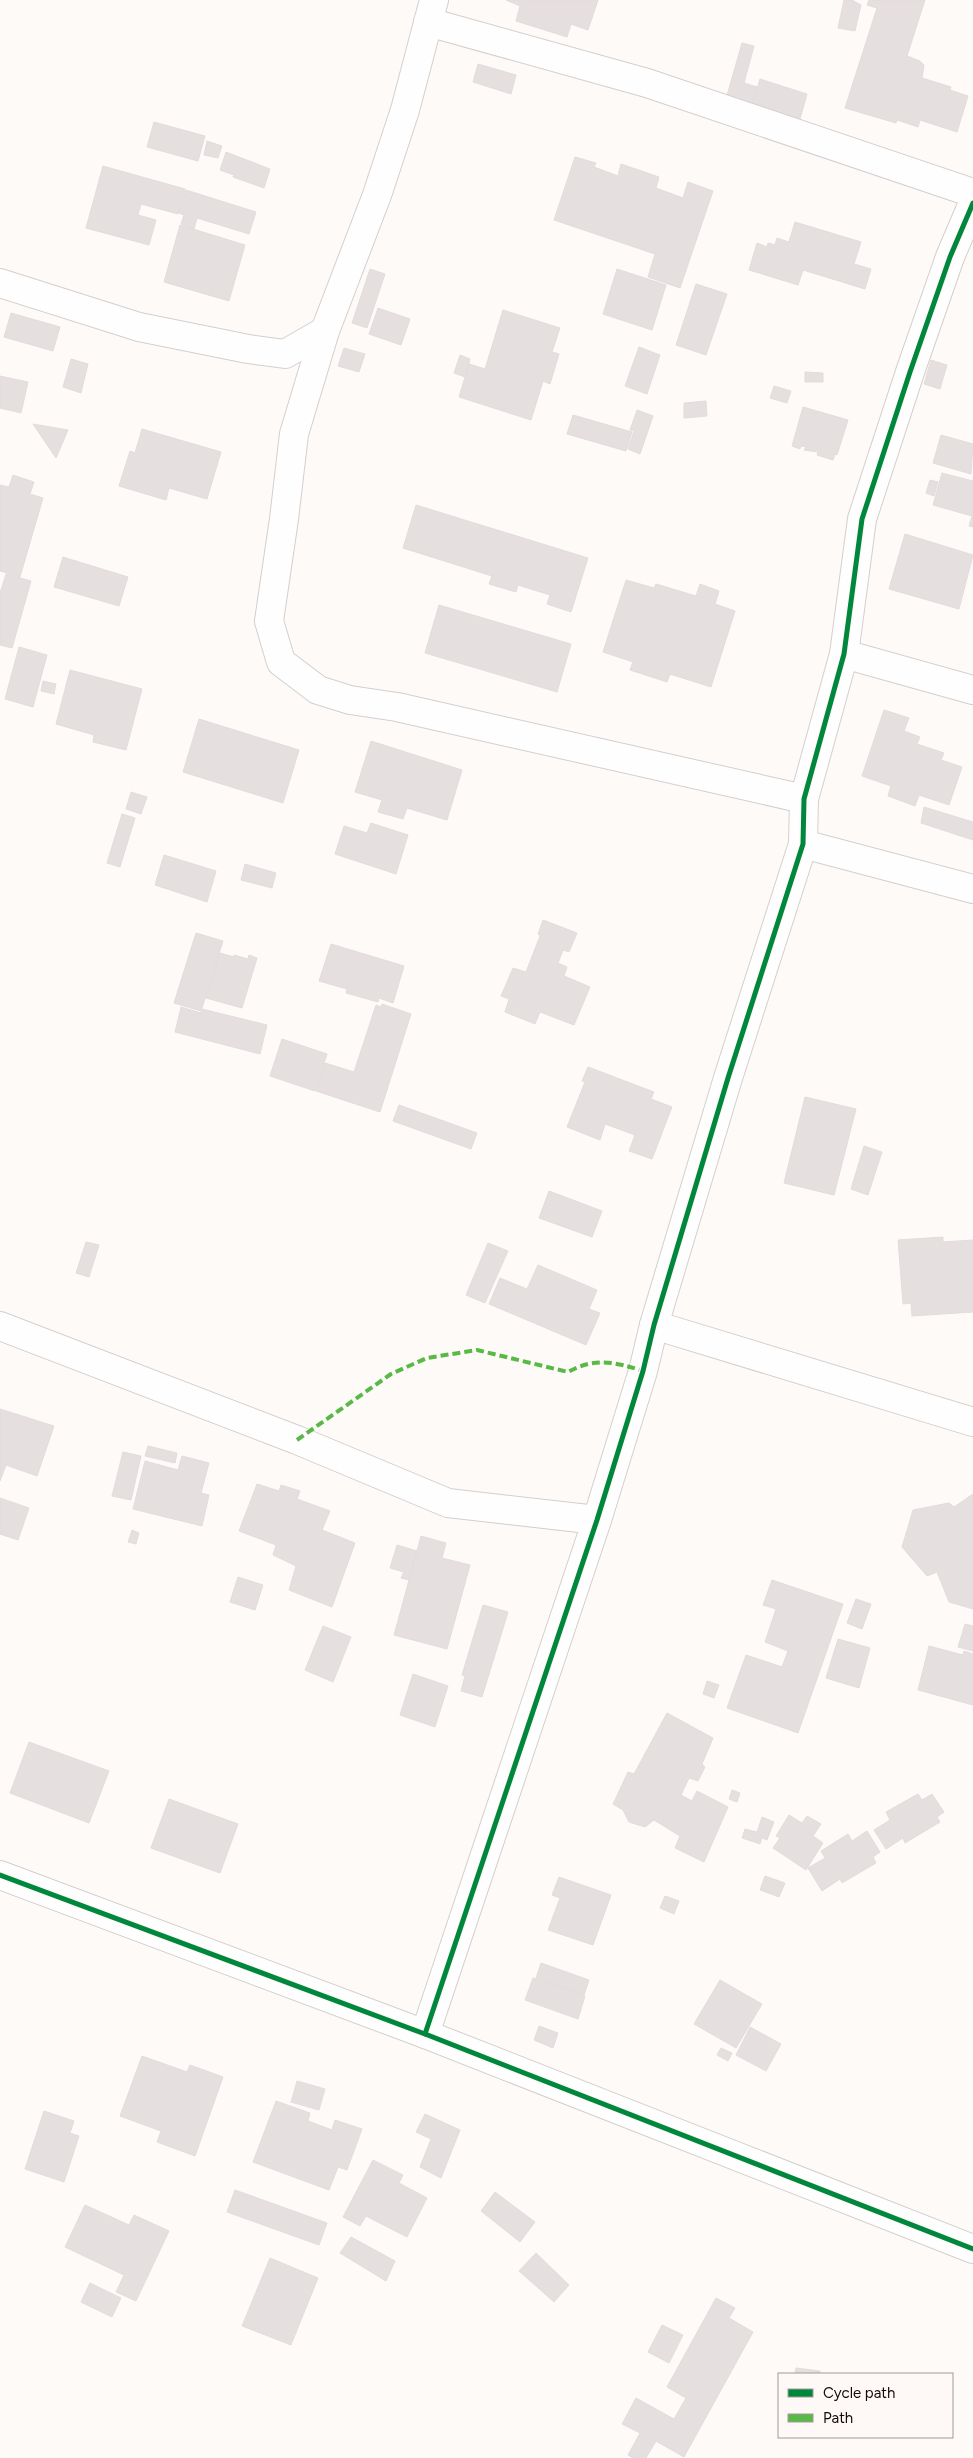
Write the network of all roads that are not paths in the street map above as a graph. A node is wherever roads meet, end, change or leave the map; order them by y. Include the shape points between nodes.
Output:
1 (431, 11) edge
2 (973, 193) edge
3 (973, 203) edge
4 (0, 283) edge
5 (325, 331) junction
6 (844, 654) junction
7 (973, 690) edge
8 (804, 799) junction
9 (803, 844) junction
10 (973, 889) edge
11 (654, 1325) junction
12 (0, 1326) edge
13 (973, 1422) edge
14 (597, 1520) junction
15 (0, 1875) edge
16 (424, 2034) junction
17 (973, 2249) edge

1 - 2 street
1 - 5 street via 405,110 380,187
3 - 6 street via 950,257 862,519
4 - 5 street via 138,327 248,349 284,354
5 - 8 street via 294,434 269,620 281,662 318,690 350,700 407,709
6 - 7 street
6 - 8 street
8 - 9 street
9 - 10 street
9 - 11 street
11 - 13 street
11 - 14 street
12 - 14 street via 297,1440 448,1503
14 - 16 street
15 - 16 street
16 - 17 street

